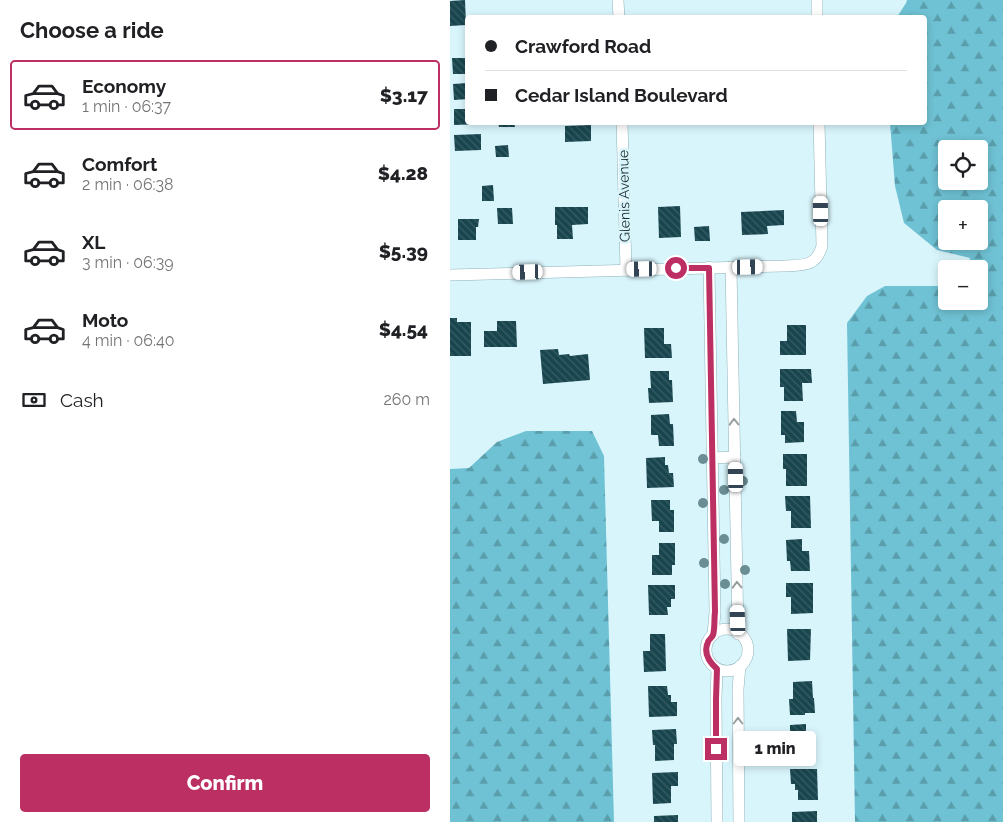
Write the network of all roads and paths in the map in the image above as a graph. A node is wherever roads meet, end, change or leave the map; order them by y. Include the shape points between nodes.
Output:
1 (618, 0) edge
2 (817, 0) edge
3 (619, 15) edge
4 (817, 15) edge
5 (622, 125) edge
6 (819, 125) edge
7 (731, 267) junction
8 (709, 268) junction
9 (626, 270) junction
10 (450, 275) edge
11 (735, 457) junction
12 (712, 458) junction
13 (738, 634) junction
14 (713, 635) junction
15 (740, 666) junction
16 (717, 669) junction
17 (717, 804) junction
18 (739, 804) junction
19 (717, 822) edge
20 (739, 822) edge

1 - 3 street
2 - 4 street
5 - 9 street, Glenis Avenue
6 - 7 street via 822,246 817,259 803,266
7 - 8 street
11 -> 7 street
8 - 9 street
8 - 12 street
9 - 10 street
11 - 12 street
13 -> 11 street
12 - 14 street
13 - 14 street via 728,630
13 - 15 street via 744,637 748,652
14 - 16 street via 706,650 711,664
15 - 16 street via 733,670
18 -> 15 street
16 - 17 street
17 - 18 street
17 - 19 street
18 - 20 street

